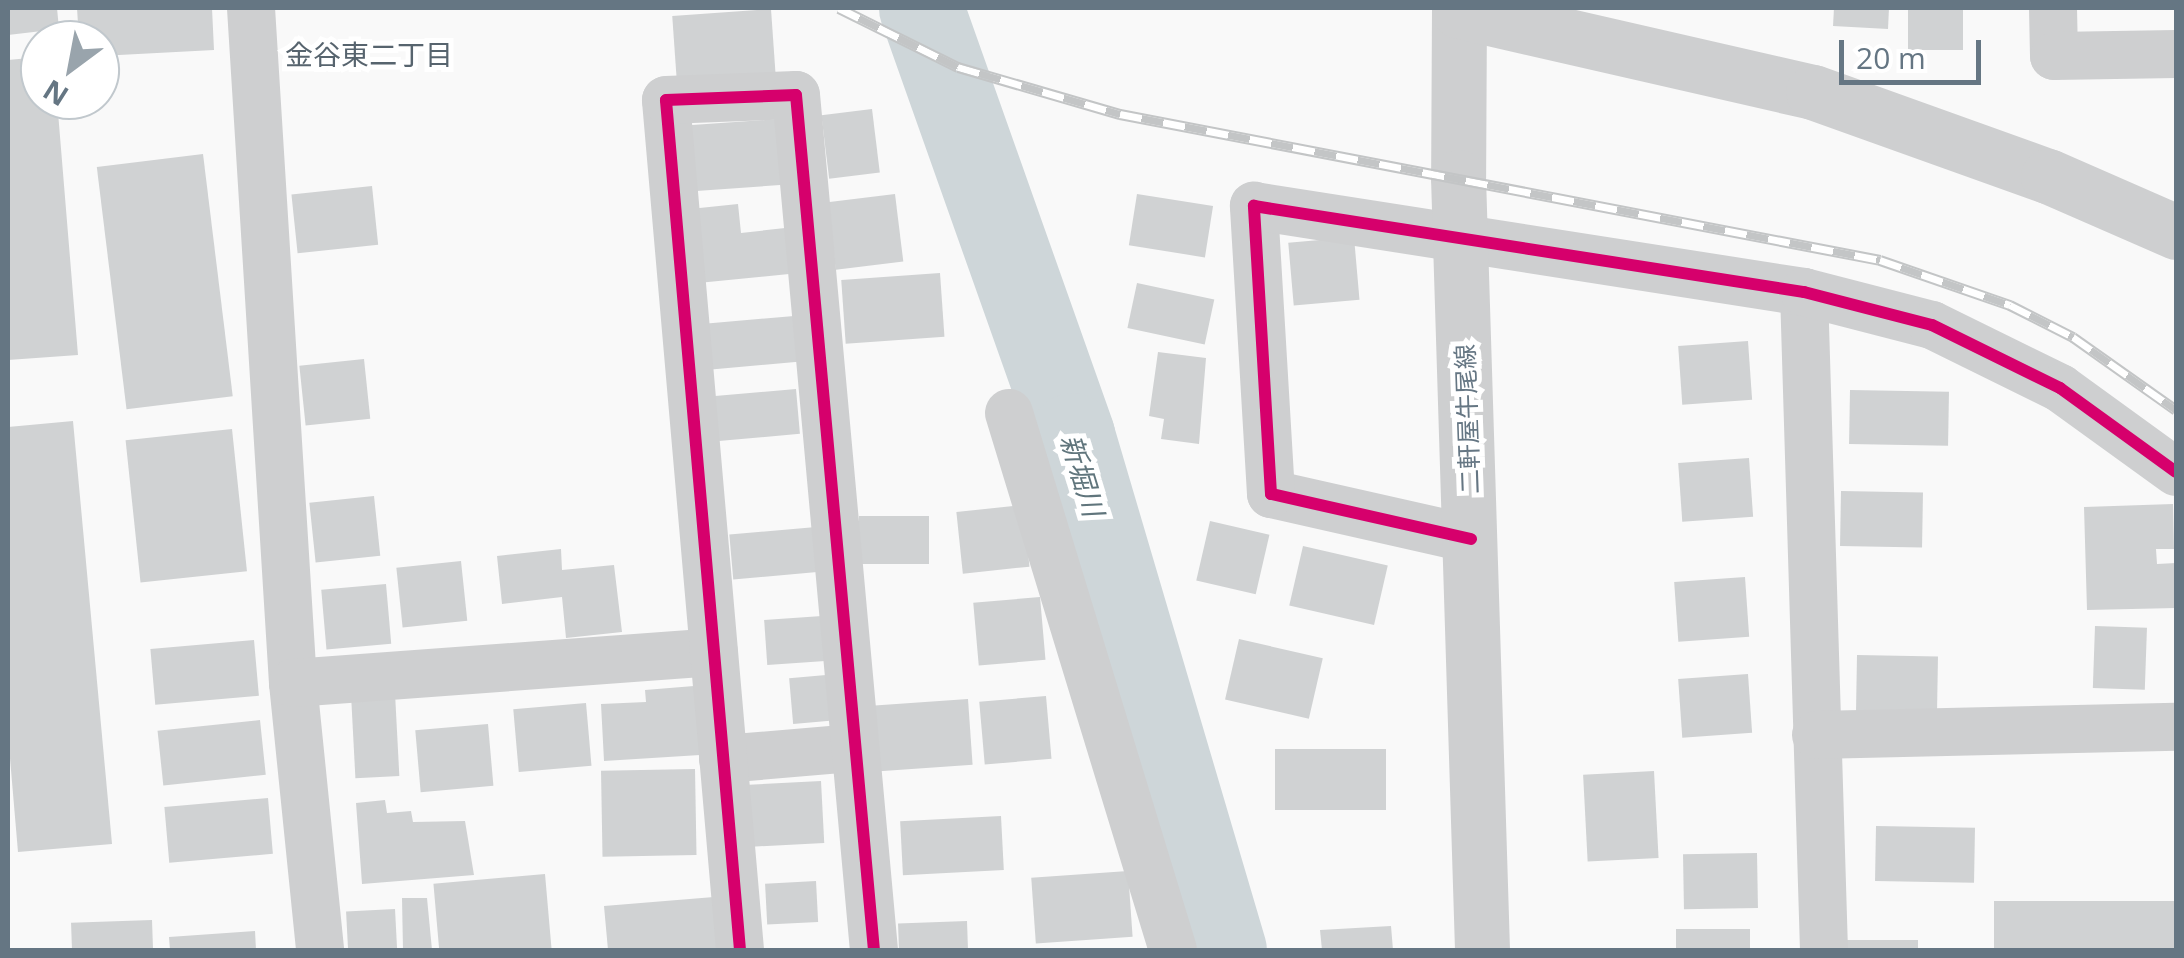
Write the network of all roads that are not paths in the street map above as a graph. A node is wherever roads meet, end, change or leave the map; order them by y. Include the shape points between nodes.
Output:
1 (251, 8) edge
2 (2054, 8) edge
3 (1459, 9) edge
4 (2176, 54) edge
5 (2176, 232) edge
6 (1461, 236) junction
7 (1804, 292) junction
8 (1009, 413) dead end
9 (2176, 472) edge
10 (1470, 539) junction
11 (714, 652) junction
12 (293, 683) junction
13 (2176, 727) edge
14 (1816, 735) junction
15 (855, 748) junction
16 (723, 760) junction
17 (320, 950) edge
18 (740, 950) edge
19 (874, 950) edge
20 (1174, 950) edge
21 (1482, 950) edge
22 (1824, 950) edge

1 - 12 street
2 - 4 street via 2054,56
3 - 5 street via 1813,92 1996,156
3 - 6 street, 二軒屋牛尾線
6 - 7 street
6 - 10 street, 二軒屋牛尾線
6 - 10 street via 1254,206 1272,494
7 - 9 street via 1964,341 2060,388
7 - 14 street
8 - 20 street
10 - 21 street, 二軒屋牛尾線
11 - 12 street
11 - 15 street via 666,100 796,96
11 - 16 street
12 - 17 street
13 - 14 street
14 - 22 street
15 - 16 street
15 - 19 street
16 - 18 street

